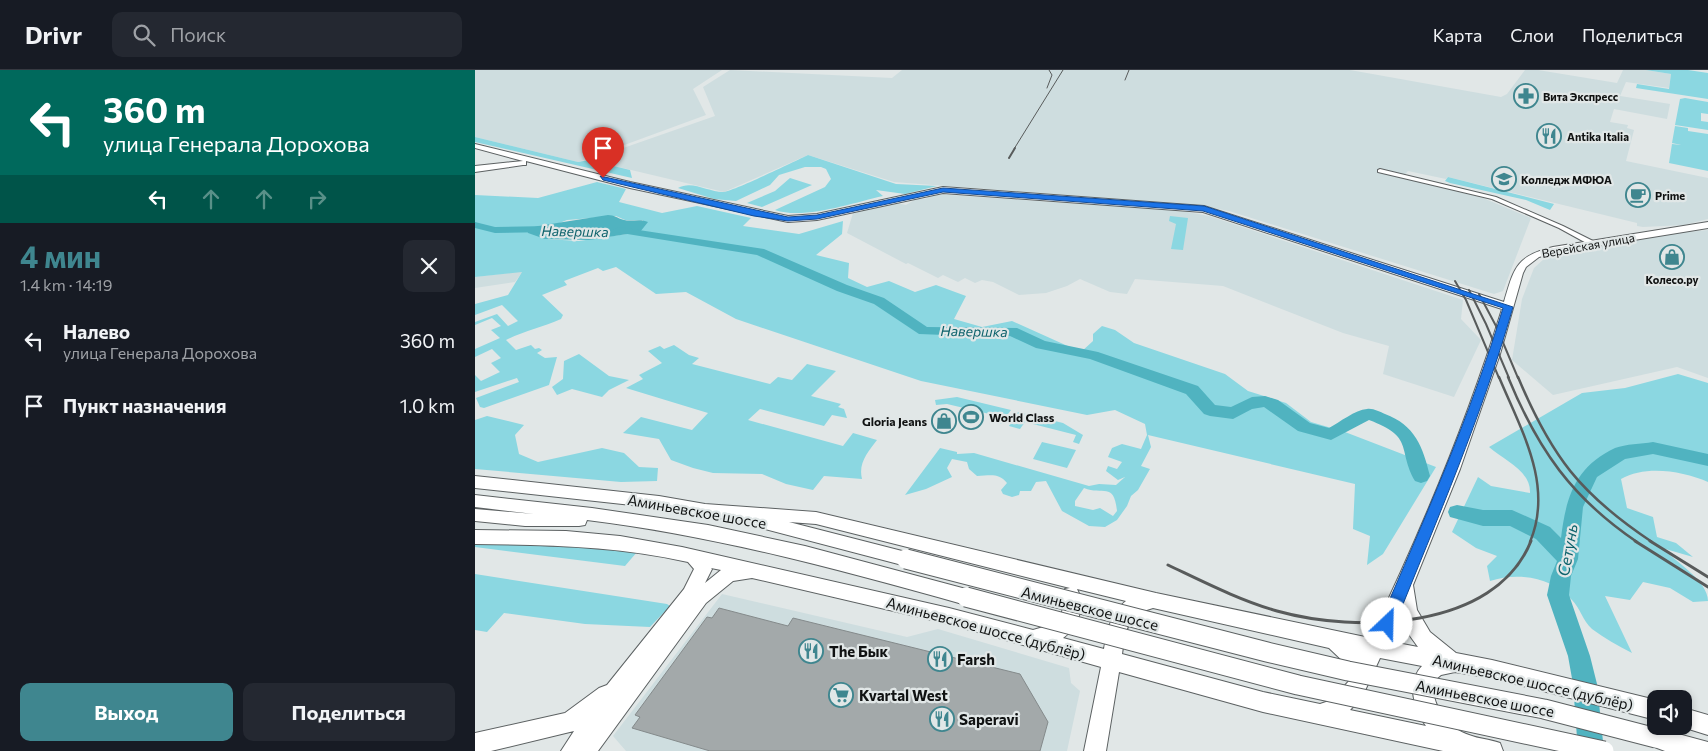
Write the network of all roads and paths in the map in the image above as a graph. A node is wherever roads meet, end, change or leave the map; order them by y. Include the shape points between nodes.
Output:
1 (479, 147) edge
2 (475, 164) edge
3 (551, 165) junction
4 (475, 169) edge
5 (1380, 171) dead end
6 (1708, 225) edge
7 (1593, 243) junction
8 (1508, 307) junction
9 (475, 482) edge
10 (475, 501) edge
11 (706, 510) junction
12 (475, 515) edge
13 (644, 522) junction
14 (475, 537) edge
15 (691, 556) junction
16 (765, 573) junction
17 (1050, 576) junction
18 (1404, 585) junction
19 (1156, 601) junction
20 (1025, 637) junction
21 (1331, 640) junction
22 (1376, 648) junction
23 (1110, 661) junction
24 (1459, 663) junction
25 (623, 679) junction
26 (1359, 683) junction
27 (1647, 708) edge
28 (1316, 714) junction
29 (1692, 720) edge
30 (1708, 725) edge
31 (475, 744) edge
32 (475, 748) edge
33 (1483, 749) edge
34 (487, 751) edge
35 (572, 751) edge
36 (585, 751) edge
37 (1095, 751) edge
38 (1604, 751) edge
39 (1703, 751) edge

1 - 2 street via 487,153
1 - 3 street
3 - 4 street via 512,163
3 - 8 street via 788,219 817,217 943,190 1204,209
5 - 7 street via 1493,198
6 - 7 street, Верейская улица
7 - 8 street, Верейская улица via 1541,252 1528,260 1518,273
8 - 18 street, Верейская улица via 1495,354
9 - 11 street, Аминьевское шоссе
10 - 13 street, Аминьевское шоссе
11 - 17 street, Аминьевское шоссе (дублёр) via 816,518
11 - 39 street, Аминьевское шоссе, bridge via 792,528 1267,652 1544,709
12 - 13 street via 525,520
13 - 38 street, Аминьевское шоссе, bridge via 780,547 1274,679 1348,697 1543,735
14 - 15 street, Аминьевское шоссе (дублёр) via 566,538 620,543
15 - 16 street, Аминьевское шоссе (дублёр)
15 - 25 street via 701,563 700,579
16 - 20 street, Аминьевское шоссе (дублёр)
16 - 36 street via 729,574 700,597
17 - 19 street, Аминьевское шоссе (дублёр)
17 - 20 street via 1069,591 1073,602 1072,615 1065,626 1053,634
18 - 22 street, Верейская улица
18 - 24 street via 1405,602 1417,632 1436,651
19 - 21 street, Аминьевское шоссе (дублёр)
19 - 23 street via 1139,603 1122,618
20 - 23 street, Аминьевское шоссе (дублёр)
21 - 22 street, Аминьевское шоссе (дублёр)
21 - 26 street via 1354,658
22 - 24 street, Аминьевское шоссе (дублёр)
22 - 26 street, Верейская улица
23 - 28 street, Аминьевское шоссе (дублёр)
23 - 37 street
24 - 27 street, Аминьевское шоссе (дублёр)
24 - 33 street via 1444,664 1431,670 1424,680 1423,695 1428,711 1440,727 1456,740
25 - 31 street via 581,716 568,723
25 - 35 street
26 - 28 street, Верейская улица via 1349,699 1338,708
28 - 33 street, Аминьевское шоссе (дублёр)
29 - 30 street
32 - 34 street

